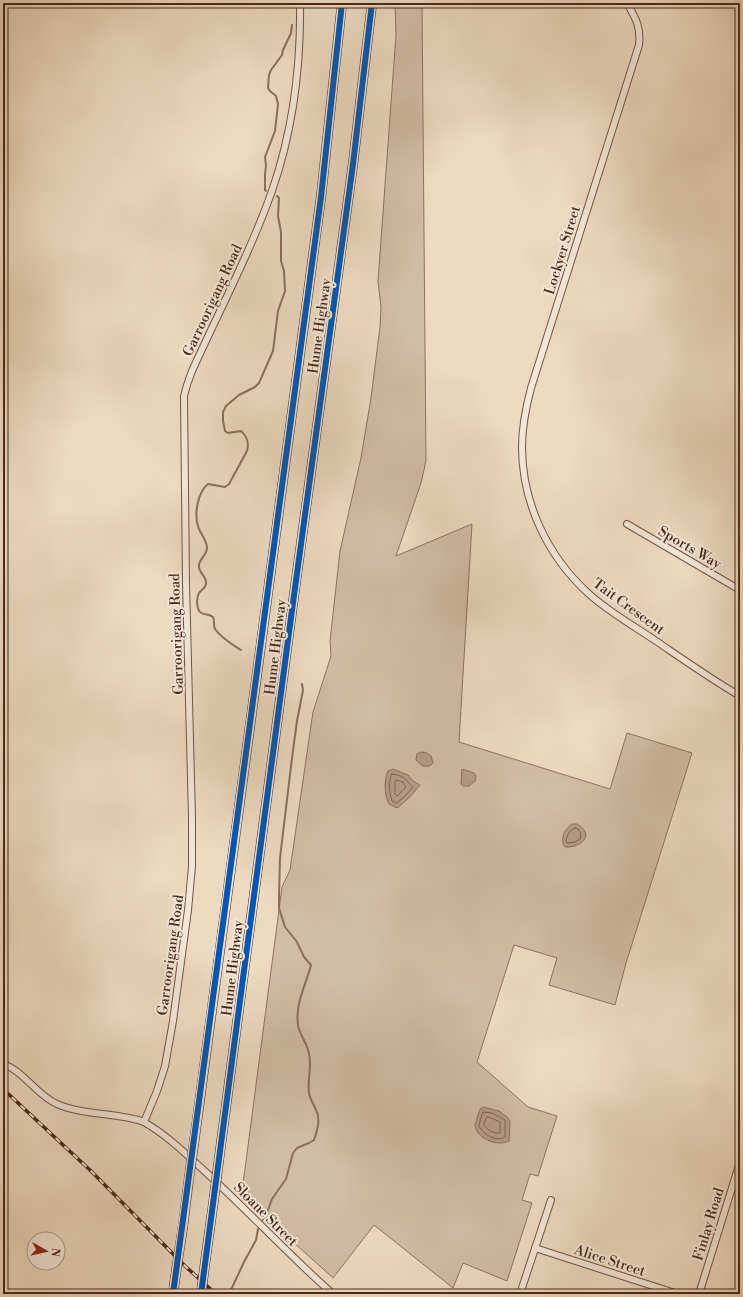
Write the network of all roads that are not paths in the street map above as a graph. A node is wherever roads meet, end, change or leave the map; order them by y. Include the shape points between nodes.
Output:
1 (300, 3) edge
2 (342, 3) edge
3 (372, 3) edge
4 (627, 3) edge
5 (532, 509) joint
6 (627, 524) dead end
7 (740, 590) edge
8 (740, 696) edge
9 (3, 1064) edge
10 (144, 1122) junction
11 (740, 1162) edge
12 (550, 1200) dead end
13 (534, 1248) junction
14 (173, 1294) edge
15 (201, 1294) edge
16 (333, 1294) edge
17 (520, 1294) edge
18 (678, 1294) edge
19 (699, 1294) edge

1 - 10 street, Garroorigang Road via 296,84 279,170 257,230 191,374 184,396 192,866 165,1066
2 - 14 highway, Hume Highway, bridge via 320,205
3 - 15 highway, Hume Highway, bridge via 352,172
4 - 5 street, Lockyer Street via 639,26 639,45 526,408 522,447 526,485
5 - 8 street, Tait Crescent via 556,555 590,595 614,614
6 - 7 street, Sports Way
9 - 10 street via 55,1103 76,1110 123,1116
10 - 16 street, Sloane Street via 177,1145
11 - 19 street, Finlay Road
12 - 13 street
13 - 17 street
13 - 18 street, Alice Street

